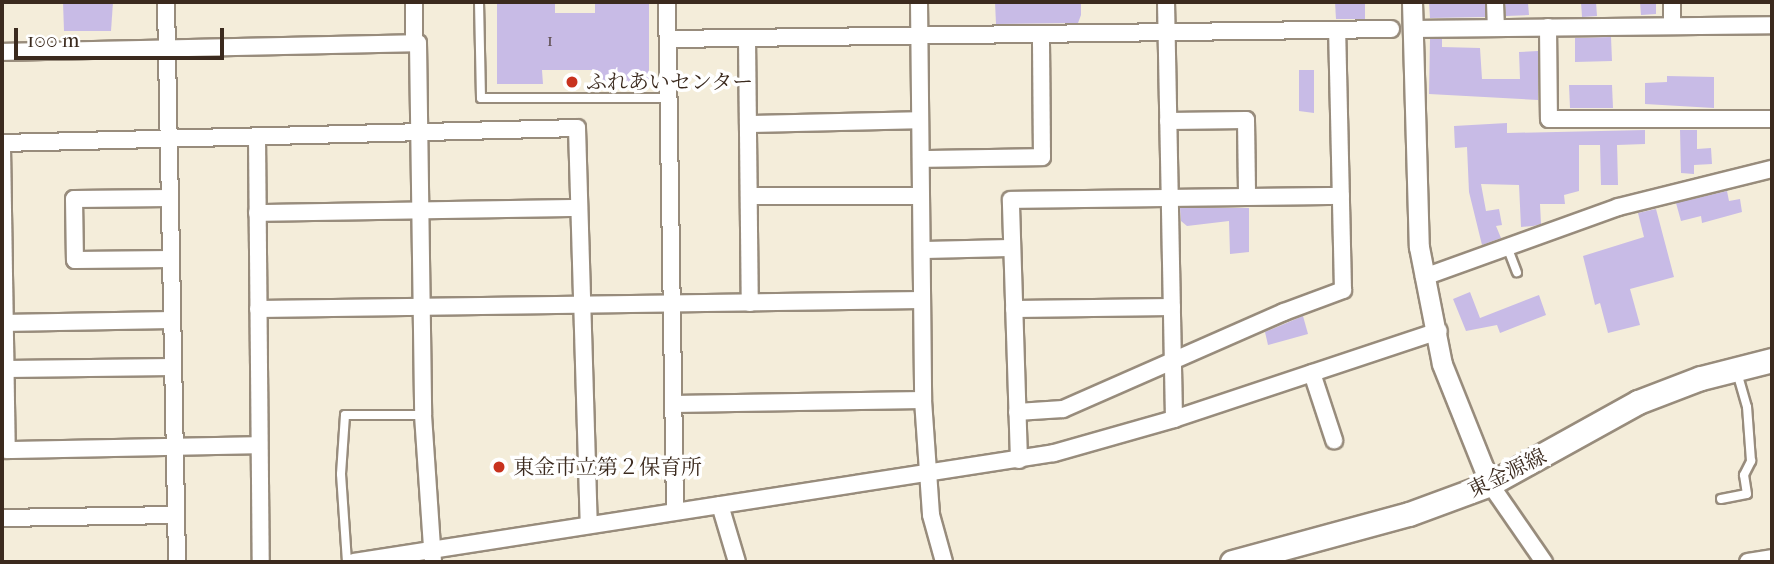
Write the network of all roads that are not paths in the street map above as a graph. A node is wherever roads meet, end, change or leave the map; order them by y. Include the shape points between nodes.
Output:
1 (166, 2) edge
2 (414, 2) edge
3 (479, 2) edge
4 (667, 2) edge
5 (919, 2) edge
6 (1166, 2) edge
7 (1412, 2) edge
8 (1495, 2) edge
9 (1672, 2) edge
10 (1772, 25) edge
11 (1672, 26) junction
12 (1548, 27) junction
13 (1496, 28) junction
14 (1391, 29) dead end
15 (1412, 29) junction
16 (1338, 30) junction
17 (1167, 32) junction
18 (1041, 34) junction
19 (919, 36) junction
20 (747, 38) junction
21 (668, 39) junction
22 (414, 44) junction
23 (167, 49) junction
24 (2, 52) edge
25 (668, 99) junction
26 (1772, 119) edge
27 (920, 120) junction
28 (1168, 121) junction
29 (748, 124) junction
30 (419, 132) junction
31 (257, 136) junction
32 (169, 139) junction
33 (2, 145) edge
34 (920, 159) junction
35 (1772, 169) edge
36 (749, 196) junction
37 (921, 196) junction
38 (1247, 196) junction
39 (1341, 196) junction
40 (1169, 197) junction
41 (170, 198) junction
42 (579, 208) junction
43 (421, 210) junction
44 (257, 213) junction
45 (1012, 248) junction
46 (1508, 249) junction
47 (922, 250) junction
48 (171, 259) junction
49 (1517, 272) dead end
50 (1424, 277) junction
51 (922, 300) junction
52 (750, 303) junction
53 (672, 304) junction
54 (582, 305) junction
55 (424, 307) junction
56 (1172, 307) junction
57 (258, 309) junction
58 (1014, 309) junction
59 (172, 320) junction
60 (3, 322) edge
61 (1439, 331) junction
62 (1772, 360) edge
63 (1173, 363) junction
64 (173, 367) junction
65 (6, 369) junction
66 (1736, 369) junction
67 (1312, 373) junction
68 (923, 400) junction
69 (673, 404) junction
70 (1017, 412) junction
71 (422, 415) junction
72 (1174, 419) junction
73 (1335, 440) dead end
74 (259, 445) junction
75 (175, 447) junction
76 (1019, 460) junction
77 (929, 475) junction
78 (1490, 484) junction
79 (1721, 499) dead end
80 (720, 505) junction
81 (675, 511) junction
82 (176, 515) junction
83 (2, 518) edge
84 (589, 524) junction
85 (431, 555) edge
86 (1772, 558) edge
87 (1539, 560) edge
88 (177, 562) edge
89 (261, 562) edge
90 (347, 562) edge
91 (354, 562) edge
92 (737, 562) edge
93 (944, 562) edge
94 (1235, 562) edge
95 (1748, 562) edge

1 - 23 street
2 - 22 street
3 - 25 lane via 481,98
4 - 21 street
5 - 19 street
6 - 17 street
7 - 15 street
8 - 13 street
9 - 11 street
10 - 11 street
11 - 12 street
12 - 13 street
12 - 26 street via 1549,119
13 - 15 street
14 - 16 street
15 - 50 street via 1415,206
16 - 17 street
16 - 39 street
17 - 18 street
17 - 28 street
18 - 19 street
18 - 34 street via 1042,157
19 - 20 street
19 - 27 street
20 - 21 street
20 - 29 street
21 - 25 street
22 - 23 street
22 - 30 street via 418,43
23 - 24 street
23 - 32 street
25 - 53 street
27 - 29 street
27 - 34 street
28 - 38 street via 1246,120
28 - 40 street
29 - 36 street
30 - 31 street
30 - 42 street via 577,128
30 - 43 street
31 - 32 street
31 - 44 street
32 - 33 street
32 - 41 street
33 - 60 street
34 - 37 street
35 - 46 street via 1618,206
36 - 37 street
36 - 52 street
37 - 47 street
38 - 39 street
38 - 40 street
39 - 63 street via 1343,290
40 - 45 street via 1011,200
40 - 56 street
41 - 48 street
41 - 48 street via 74,200 75,260
42 - 43 street
42 - 54 street
43 - 44 street
43 - 55 street
44 - 57 street
45 - 47 street
45 - 58 street
46 - 49 lane
46 - 50 street
47 - 51 street
48 - 59 street
50 - 61 street
51 - 52 street
51 - 68 street
52 - 53 street
53 - 54 street
53 - 69 street
54 - 55 street
54 - 84 street
55 - 57 street
55 - 71 street
56 - 58 street
56 - 63 street
57 - 74 street
58 - 70 street
59 - 60 street
59 - 64 street
60 - 65 street
61 - 67 street
61 - 78 street via 1442,364
62 - 66 main road, 東金源線
63 - 70 street via 1063,409
63 - 72 street
64 - 65 street
64 - 75 street
65 - 75 street via 8,450
66 - 78 main road, 東金源線 via 1638,402
66 - 79 lane via 1747,407 1751,461 1744,475 1746,494
67 - 72 street
67 - 73 street
68 - 69 street
68 - 77 street
69 - 81 street
70 - 76 street
71 - 85 street
71 - 90 lane via 345,415 341,474
72 - 76 street
74 - 75 street
74 - 89 street
75 - 82 street
76 - 77 street
77 - 80 street
77 - 93 street via 932,515
78 - 87 street
78 - 94 main road, 東金源線 via 1409,514
80 - 81 street
80 - 92 street
81 - 84 street
82 - 83 street
82 - 88 street
84 - 85 street
85 - 91 street
86 - 95 street

